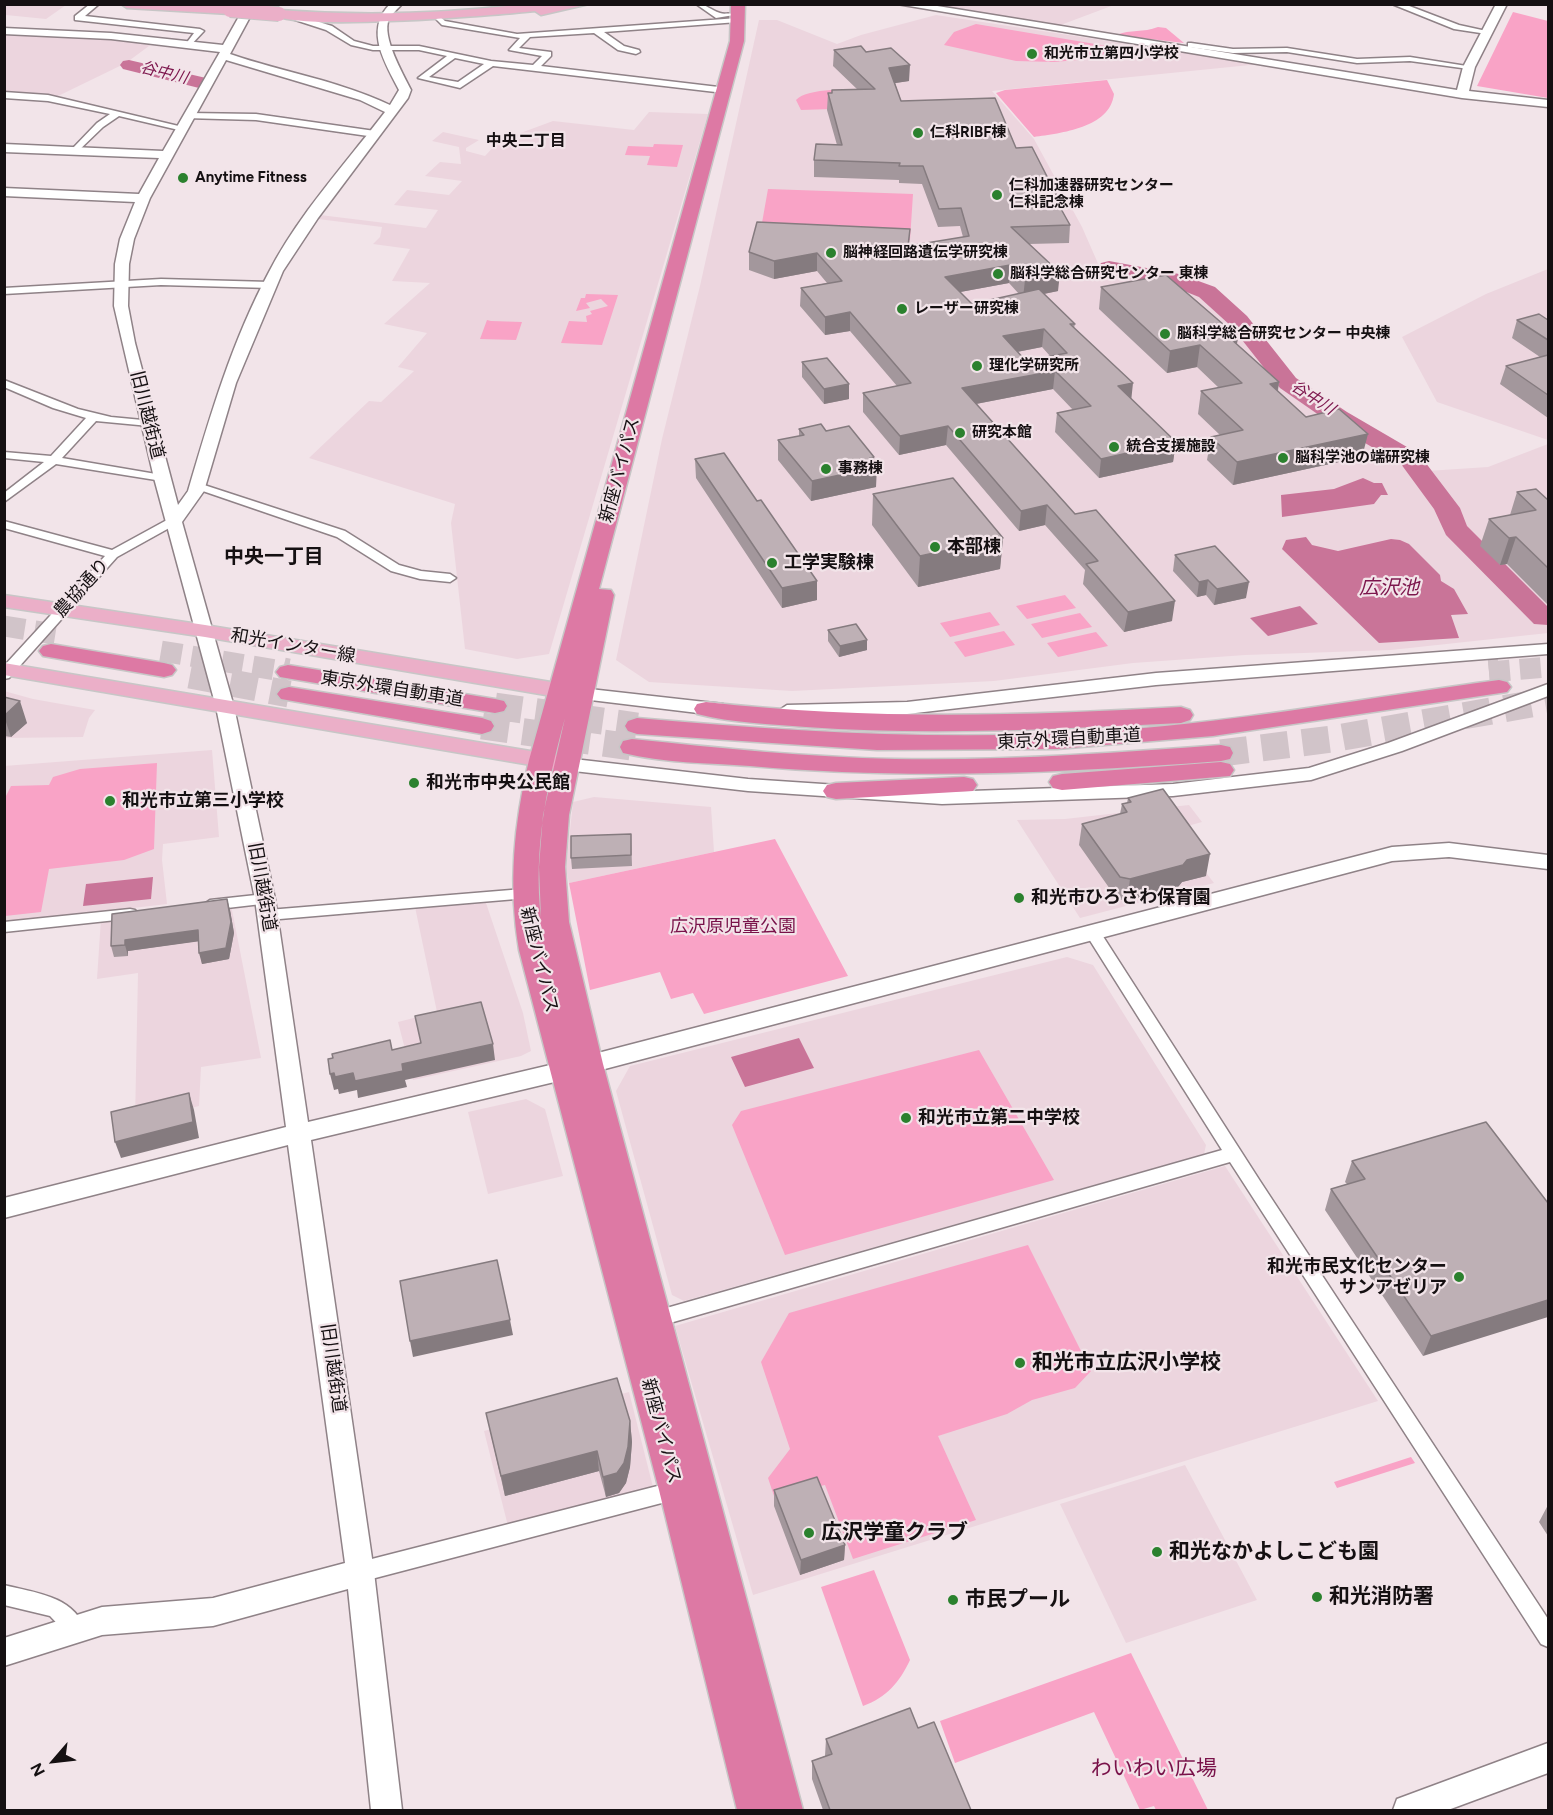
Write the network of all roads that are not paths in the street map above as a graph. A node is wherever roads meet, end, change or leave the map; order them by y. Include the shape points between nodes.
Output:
1 (95, 4) edge
2 (127, 4) edge
3 (201, 4) edge
4 (252, 4) edge
5 (531, 4) edge
6 (557, 4) edge
7 (584, 4) edge
8 (700, 4) edge
9 (902, 4) edge
10 (1396, 4) edge
11 (1502, 4) edge
12 (231, 8) junction
13 (496, 8) edge
14 (741, 11) edge
15 (282, 12) junction
16 (390, 12) edge
17 (419, 14) junction
18 (440, 19) junction
19 (4, 31) edge
20 (597, 31) junction
21 (1487, 32) junction
22 (527, 36) junction
23 (189, 45) junction
24 (1191, 45) dead end
25 (387, 48) junction
26 (225, 52) junction
27 (636, 52) dead end
28 (453, 56) junction
29 (491, 63) junction
30 (1469, 67) junction
31 (535, 68) junction
32 (724, 90) junction
33 (1462, 94) junction
34 (4, 95) edge
35 (1548, 104) edge
36 (392, 111) junction
37 (117, 114) junction
38 (185, 122) junction
39 (375, 134) junction
40 (4, 148) edge
41 (75, 151) junction
42 (168, 155) junction
43 (4, 192) edge
44 (143, 198) junction
45 (121, 284) junction
46 (270, 285) junction
47 (4, 291) edge
48 (4, 383) edge
49 (92, 418) junction
50 (149, 423) junction
51 (4, 455) edge
52 (54, 460) junction
53 (162, 478) junction
54 (198, 486) junction
55 (4, 499) edge
56 (176, 519) junction
57 (4, 524) edge
58 (113, 554) junction
59 (450, 578) dead end
60 (4, 601) edge
61 (63, 608) junction
62 (205, 631) junction
63 (56, 643) tunnel mouth
64 (1548, 649) edge
65 (162, 661) tunnel mouth
66 (7, 671) edge
67 (289, 683) tunnel mouth
68 (1548, 690) edge
69 (570, 693) junction
70 (225, 707) junction
71 (706, 709) junction
72 (489, 716) tunnel mouth
73 (553, 762) junction
74 (836, 791) junction
75 (1548, 862) edge
76 (523, 894) junction
77 (191, 907) edge
78 (267, 907) junction
79 (145, 912) edge
80 (4, 927) edge
81 (1092, 931) junction
82 (577, 1067) junction
83 (300, 1132) junction
84 (1233, 1154) junction
85 (4, 1208) edge
86 (656, 1319) junction
87 (677, 1490) junction
88 (360, 1572) junction
89 (4, 1595) edge
90 (75, 1628) junction
91 (1548, 1637) edge
92 (4, 1652) edge
93 (1548, 1758) edge
94 (387, 1810) edge
95 (757, 1810) edge
96 (783, 1810) edge
97 (1408, 1810) edge

1 - 23 street via 78,18 200,31
2 - 12 main road
3 - 12 main road
4 - 26 street, 旧川越街道
5 - 13 main road
6 - 13 main road
7 - 18 main road
8 - 14 street via 719,16
9 - 33 street
10 - 21 street via 1457,27
11 - 21 street
12 - 15 main road, bridge
13 - 17 main road
14 - 20 street
14 - 32 highway, 新座バイパス
14 - 69 highway, 新座バイパス via 752,19 729,114
15 - 16 main road
15 - 25 street via 328,28 351,43
16 - 17 main road
16 - 25 street via 383,32
17 - 18 main road
18 - 22 street via 442,23 470,29
19 - 23 street via 111,36
20 - 22 street
20 - 27 street via 621,48
21 - 30 street
22 - 31 street via 513,50 548,54
23 - 26 street
24 - 30 street via 1233,51 1287,50 1357,61 1410,59
25 - 28 street via 419,48
25 - 36 street via 405,90
26 - 36 street via 265,70 364,98
26 - 38 street, 旧川越街道
28 - 29 street
28 - 29 street via 422,78 460,85
29 - 31 street
30 - 33 street
31 - 32 street
32 - 69 highway, 新座バイパス
33 - 35 street
34 - 37 street via 48,98
36 - 39 street
37 - 38 street
37 - 41 street
38 - 39 street via 256,117
38 - 42 street, 旧川越街道
39 - 46 street via 312,216
40 - 41 street
41 - 42 street
42 - 44 street, 旧川越街道
43 - 44 street
44 - 45 street, 旧川越街道 via 127,239
45 - 46 street
45 - 47 street
45 - 50 street, 旧川越街道 via 128,343
46 - 54 street via 229,382
48 - 49 street
49 - 50 street
49 - 52 street
50 - 53 street, 旧川越街道
51 - 52 street
52 - 53 street
52 - 55 street
53 - 56 street, 旧川越街道
54 - 56 street
54 - 59 street via 341,534 395,568
56 - 58 street, 農協通り
56 - 62 street, 旧川越街道
57 - 58 street
58 - 61 street, 農協通り
60 - 61 main road, 和光インター線
61 - 62 main road, 和光インター線
61 - 66 street, 農協通り
62 - 69 main road, 和光インター線
62 - 70 street, 旧川越街道
63 - 65 highway
64 - 71 street via 1156,679 907,708
66 - 70 main road
67 - 72 highway, 東京外環自動車道
68 - 74 street via 1346,765 1275,780 1173,790 1002,797 942,798
69 - 71 street
69 - 73 highway, 新座バイパス
70 - 73 main road
70 - 78 street, 旧川越街道
71 - 74 highway, 東京外環自動車道 via 777,719 888,724 1058,722 1202,713 1494,680 1231,728 1117,738 891,744 635,736 792,761 895,767 1224,761 1102,780
73 - 74 street via 748,785
73 - 76 highway, 新座バイパス via 531,806
73 - 82 highway, 新座バイパス via 553,891
75 - 81 street via 1473,852 1409,851
76 - 78 street
76 - 82 highway, 新座バイパス via 533,950
77 - 78 street
78 - 83 street, 旧川越街道
79 - 80 street
81 - 82 street
81 - 84 street
82 - 83 street
82 - 86 highway, 新座バイパス
82 - 87 highway, 新座バイパス
83 - 85 street
83 - 88 street, 旧川越街道
84 - 86 street
84 - 91 street
86 - 96 highway, 新座バイパス
87 - 88 street
87 - 95 highway, 新座バイパス
88 - 90 street via 213,1612 102,1621
88 - 94 street, 旧川越街道
89 - 90 street via 56,1608
90 - 92 street
93 - 97 street

